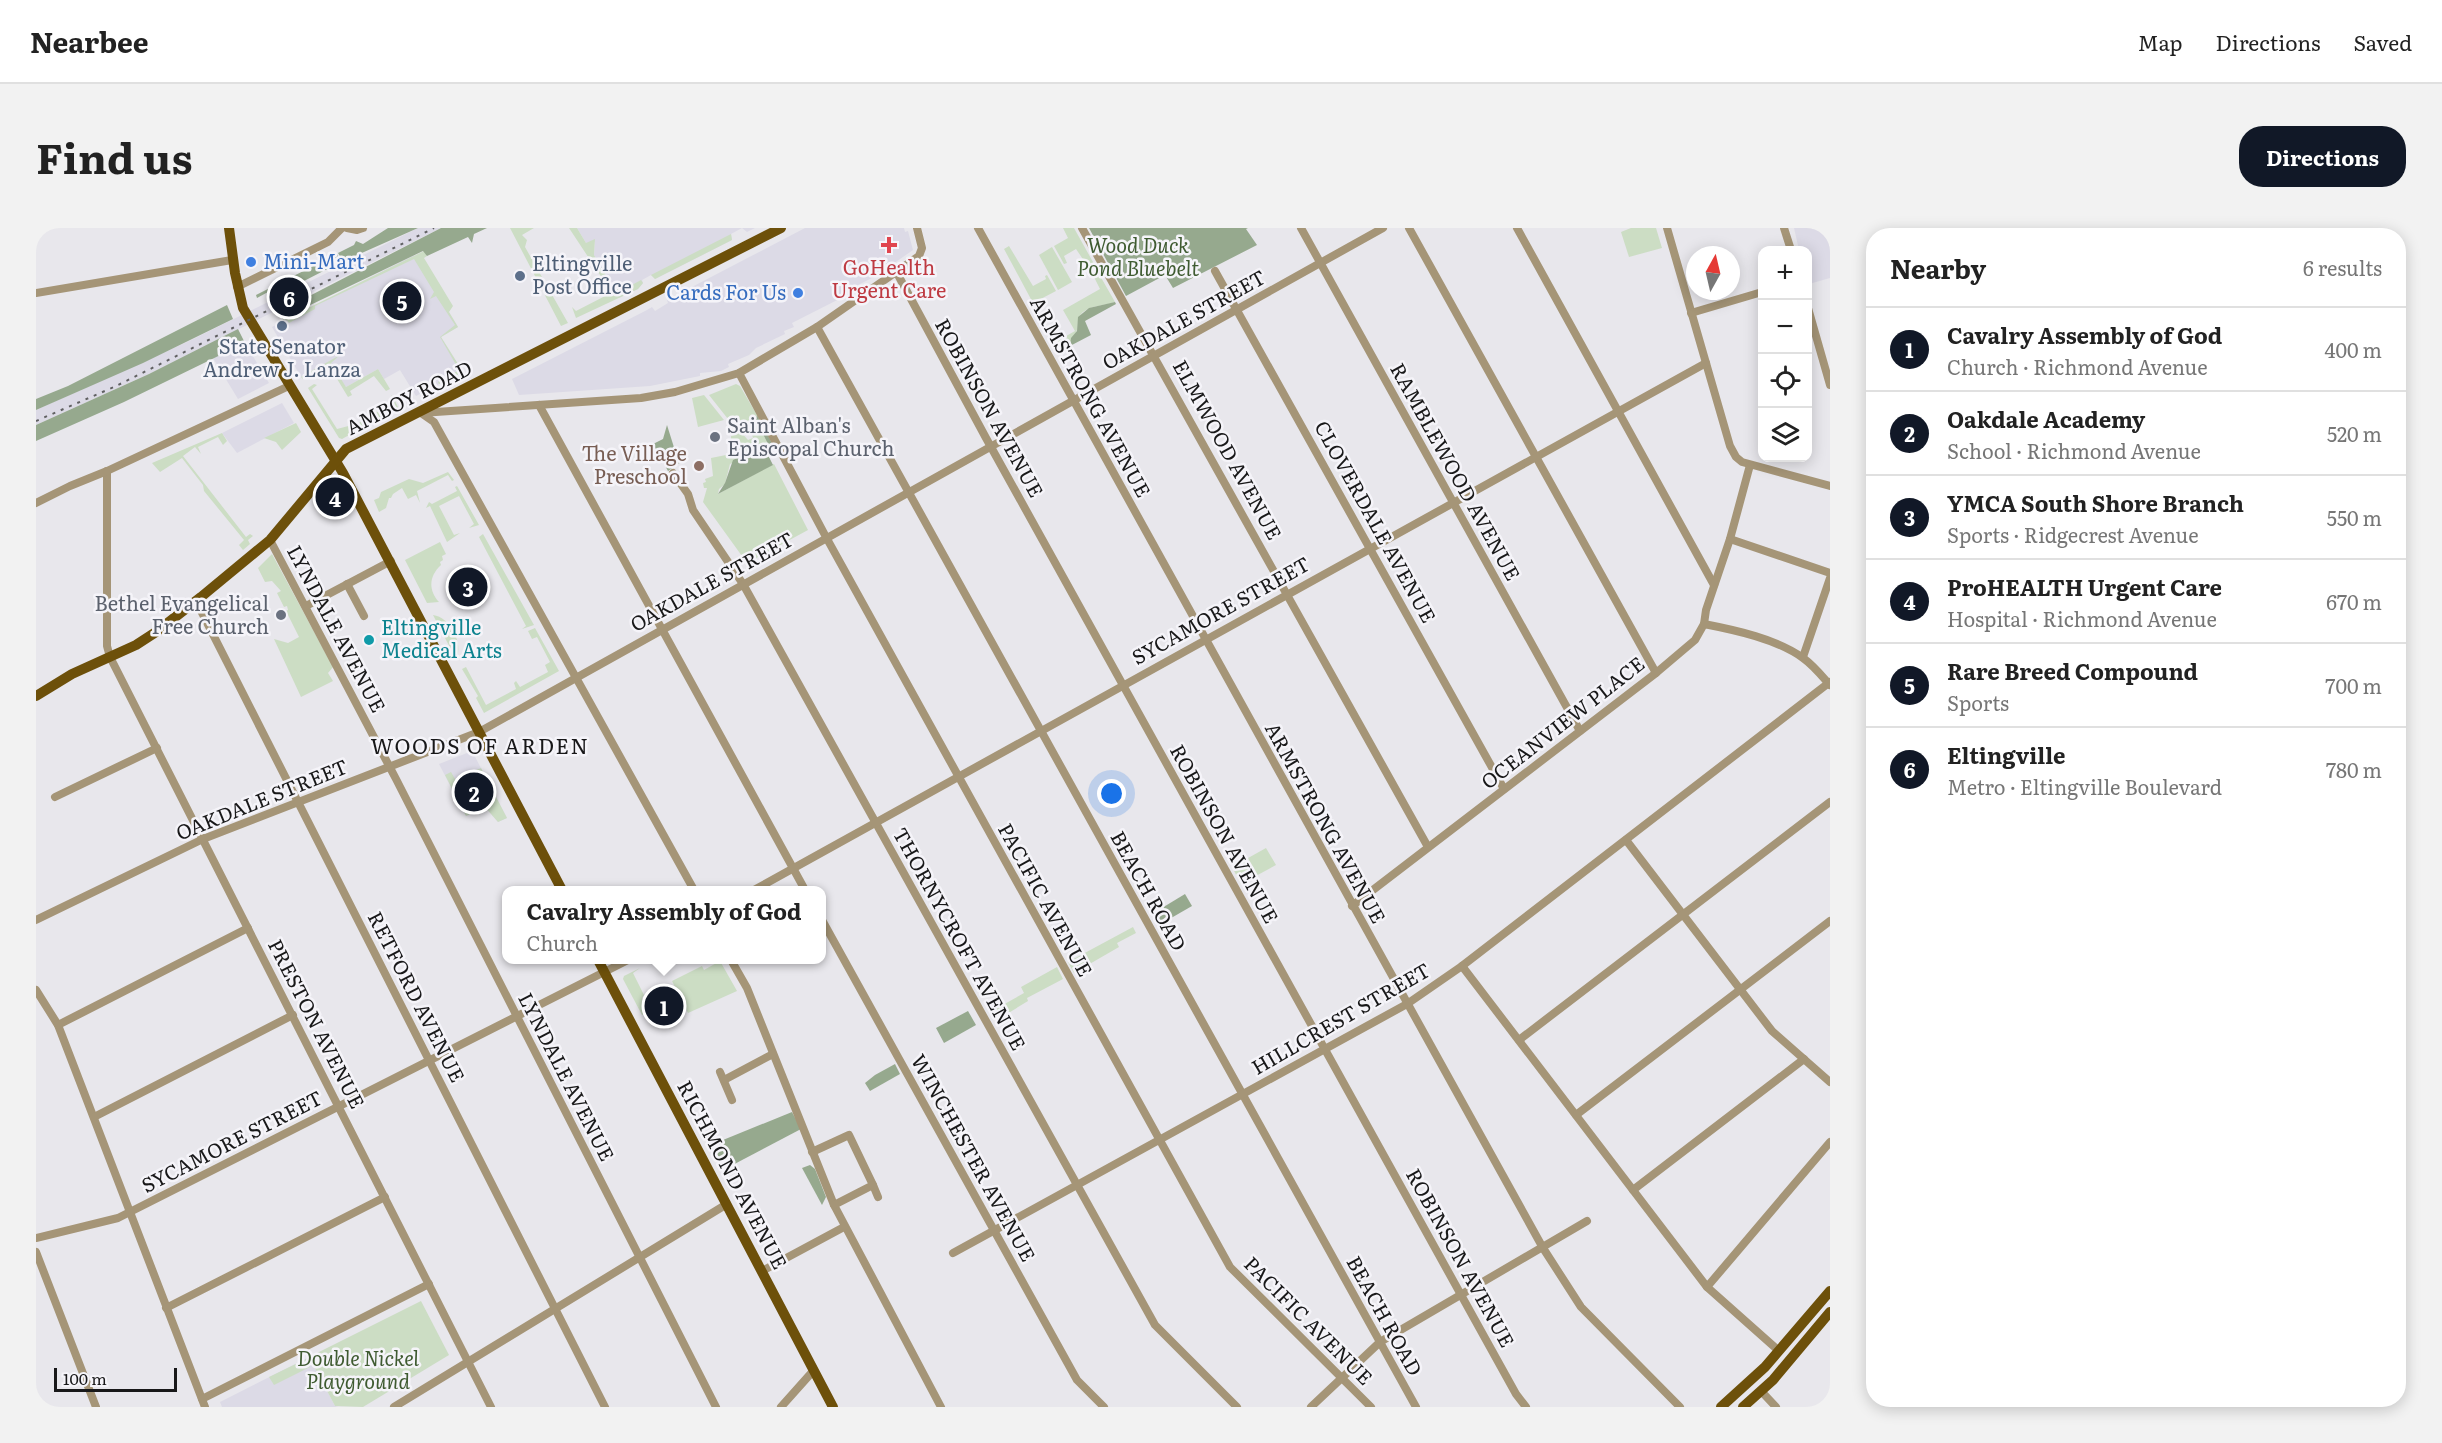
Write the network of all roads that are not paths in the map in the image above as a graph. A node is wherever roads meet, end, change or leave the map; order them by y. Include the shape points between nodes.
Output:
1 (229, 228) edge
2 (345, 228) edge
3 (363, 228) edge
4 (781, 228) edge
5 (917, 228) edge
6 (978, 228) edge
7 (1082, 228) edge
8 (1301, 228) edge
9 (1383, 228) edge
10 (1409, 228) edge
11 (1517, 228) edge
12 (1667, 228) edge
13 (1784, 228) edge
14 (1790, 246) edge
15 (232, 260) junction
16 (1320, 263) junction
17 (1215, 271) dead end
18 (897, 273) junction
19 (237, 287) junction
20 (36, 292) edge
21 (1758, 293) edge
22 (1239, 309) junction
23 (1691, 313) junction
24 (1812, 322) edge
25 (817, 327) junction
26 (1155, 356) junction
27 (1706, 363) junction
28 (739, 374) junction
29 (1830, 385) edge
30 (289, 386) junction
31 (1073, 400) junction
32 (539, 405) junction
33 (1617, 410) junction
34 (421, 413) junction
35 (990, 446) junction
36 (1535, 456) junction
37 (336, 462) junction
38 (1750, 465) junction
39 (107, 471) junction
40 (673, 473) dead end
41 (1830, 486) edge
42 (909, 493) junction
43 (1453, 502) junction
44 (36, 503) edge
45 (826, 537) junction
46 (1730, 539) junction
47 (270, 540) junction
48 (1370, 547) junction
49 (391, 561) junction
50 (1830, 573) edge
51 (1830, 578) edge
52 (347, 584) junction
53 (743, 584) junction
54 (1714, 585) junction
55 (1287, 593) junction
56 (196, 602) junction
57 (306, 606) junction
58 (364, 616) dead end
59 (1704, 624) junction
60 (660, 629) junction
61 (1205, 639) junction
62 (110, 657) junction
63 (1803, 657) junction
64 (1656, 673) junction
65 (576, 677) junction
66 (1830, 684) edge
67 (1123, 685) junction
68 (36, 696) edge
69 (1040, 730) junction
70 (1580, 731) junction
71 (479, 732) junction
72 (157, 747) junction
73 (390, 767) junction
74 (957, 776) junction
75 (1504, 789) junction
76 (56, 797) dead end
77 (299, 802) junction
78 (1830, 802) edge
79 (876, 823) junction
80 (203, 839) junction
81 (1626, 840) junction
82 (1428, 847) junction
83 (793, 868) junction
84 (559, 886) edge
85 (690, 886) edge
86 (762, 886) edge
87 (802, 886) edge
88 (1352, 906) junction
89 (1683, 915) junction
90 (36, 920) edge
91 (1830, 921) edge
92 (826, 927) edge
93 (248, 928) junction
94 (600, 964) edge
95 (620, 964) edge
96 (733, 964) edge
97 (1462, 966) junction
98 (605, 972) junction
99 (36, 990) edge
100 (1740, 990) junction
101 (1407, 1004) junction
102 (293, 1015) junction
103 (517, 1016) junction
104 (58, 1025) junction
105 (1519, 1040) junction
106 (1324, 1049) junction
107 (774, 1054) junction
108 (1804, 1059) junction
109 (429, 1060) junction
110 (1830, 1082) edge
111 (1242, 1095) junction
112 (732, 1100) dead end
113 (339, 1107) junction
114 (1576, 1115) junction
115 (94, 1117) junction
116 (1160, 1140) junction
117 (1830, 1142) edge
118 (812, 1152) junction
119 (873, 1185) junction
120 (1077, 1186) junction
121 (1633, 1190) junction
122 (385, 1197) junction
123 (878, 1197) dead end
124 (727, 1204) junction
125 (834, 1205) junction
126 (130, 1213) junction
127 (1587, 1221) dead end
128 (844, 1227) junction
129 (995, 1231) junction
130 (36, 1238) edge
131 (1543, 1248) junction
132 (36, 1252) edge
133 (953, 1253) dead end
134 (639, 1257) junction
135 (762, 1271) junction
136 (429, 1284) junction
137 (1707, 1287) junction
138 (1830, 1291) edge
139 (1461, 1295) junction
140 (166, 1308) junction
141 (556, 1309) junction
142 (1830, 1312) edge
143 (1380, 1342) junction
144 (1779, 1351) junction
145 (468, 1362) junction
146 (814, 1370) junction
147 (1341, 1377) junction
148 (1761, 1391) junction
149 (203, 1403) edge
150 (96, 1407) edge
151 (394, 1407) edge
152 (491, 1407) edge
153 (606, 1407) edge
154 (716, 1407) edge
155 (781, 1407) edge
156 (833, 1407) edge
157 (941, 1407) edge
158 (1104, 1407) edge
159 (1237, 1407) edge
160 (1311, 1407) edge
161 (1371, 1407) edge
162 (1416, 1407) edge
163 (1526, 1407) edge
164 (1680, 1407) edge
165 (1721, 1407) edge
166 (1743, 1407) edge
167 (1776, 1407) edge

1 - 15 main road
2 - 3 street
2 - 19 street via 328,242
4 - 34 main road, AMBOY ROAD
5 - 18 street via 921,252
6 - 31 street, ARMSTRONG AVENUE
7 - 26 street, ELMWOOD AVENUE
8 - 16 street, RAMBLEWOOD AVENUE
9 - 16 street, OAKDALE STREET
10 - 36 street
11 - 33 street
12 - 23 street
13 - 14 street
15 - 19 main road
15 - 20 street
16 - 22 street, OAKDALE STREET
16 - 43 street, RAMBLEWOOD AVENUE
17 - 22 street, CLOVERDALE AVENUE
18 - 25 street
18 - 35 street, ROBINSON AVENUE
19 - 30 main road via 243,308
21 - 23 street
22 - 26 street, OAKDALE STREET
22 - 48 street, CLOVERDALE AVENUE
23 - 27 street
24 - 29 street
25 - 28 street
25 - 42 street, BEACH ROAD
26 - 31 street, OAKDALE STREET
26 - 55 street, ELMWOOD AVENUE
27 - 33 street, SYCAMORE STREET
27 - 38 street via 1730,446 1736,457
28 - 32 street via 646,397
28 - 45 street, PACIFIC AVENUE
30 - 37 main road
30 - 39 street
31 - 35 street, OAKDALE STREET
31 - 61 street, ARMSTRONG AVENUE
32 - 34 street
32 - 60 street
33 - 36 street, SYCAMORE STREET
33 - 54 street
34 - 37 main road, AMBOY ROAD via 346,449
34 - 65 street via 434,422
35 - 42 street, OAKDALE STREET
35 - 67 street, ROBINSON AVENUE
36 - 43 street, SYCAMORE STREET
36 - 64 street
37 - 47 main road, AMBOY ROAD
37 - 49 main road
38 - 41 street
38 - 46 street
39 - 44 street
39 - 62 street
40 - 53 street, THORNYCROFT AVENUE
42 - 45 street, OAKDALE STREET
42 - 69 street, BEACH ROAD
43 - 48 street, SYCAMORE STREET
43 - 70 street, RAMBLEWOOD AVENUE
45 - 53 street, OAKDALE STREET
45 - 74 street, PACIFIC AVENUE
46 - 50 street
46 - 54 street
47 - 56 main road, AMBOY ROAD
47 - 57 street, LYNDALE AVENUE
48 - 55 street, SYCAMORE STREET
48 - 75 street, CLOVERDALE AVENUE
49 - 52 street
49 - 71 main road
51 - 63 street
52 - 57 street
52 - 58 street
53 - 60 street, OAKDALE STREET
53 - 79 street, THORNYCROFT AVENUE
54 - 59 street
55 - 61 street, SYCAMORE STREET
55 - 82 street, ELMWOOD AVENUE
56 - 62 main road, AMBOY ROAD via 156,632
56 - 77 street, RETFORD AVENUE
57 - 73 street, LYNDALE AVENUE
59 - 63 street via 1762,639
59 - 64 street, OCEANVIEW PLACE via 1695,640
60 - 65 street, OAKDALE STREET
60 - 83 street
61 - 67 street, SYCAMORE STREET
61 - 88 street, ARMSTRONG AVENUE
62 - 68 main road, AMBOY ROAD
62 - 72 street, PRESTON AVENUE
63 - 66 street
64 - 70 street, OCEANVIEW PLACE
65 - 71 street, OAKDALE STREET
65 - 85 street
66 - 81 street, HILLCREST STREET
67 - 69 street, SYCAMORE STREET
67 - 106 street, ROBINSON AVENUE
69 - 74 street, SYCAMORE STREET
69 - 111 street, BEACH ROAD
70 - 75 street, OCEANVIEW PLACE
71 - 73 street, OAKDALE STREET
71 - 84 main road
72 - 76 street
72 - 80 street, PRESTON AVENUE
73 - 77 street, OAKDALE STREET
73 - 103 street, LYNDALE AVENUE
74 - 79 street, SYCAMORE STREET
74 - 116 street, PACIFIC AVENUE
75 - 82 street, OCEANVIEW PLACE
77 - 80 street, OAKDALE STREET
77 - 109 street, RETFORD AVENUE
78 - 89 street
79 - 83 street, SYCAMORE STREET
79 - 120 street, THORNYCROFT AVENUE
80 - 90 street, OAKDALE STREET
80 - 93 street, PRESTON AVENUE
81 - 89 street
81 - 97 street, HILLCREST STREET
82 - 88 street, OCEANVIEW PLACE
83 - 86 street, SYCAMORE STREET
83 - 87 street
88 - 101 street, ARMSTRONG AVENUE
89 - 100 street
89 - 105 street
91 - 100 street
92 - 129 street, WINCHESTER AVENUE
93 - 102 street, PRESTON AVENUE
93 - 104 street
94 - 98 main road, RICHMOND AVENUE
95 - 98 street, SYCAMORE STREET
96 - 107 street
97 - 101 street, HILLCREST STREET
97 - 105 street
98 - 103 street, SYCAMORE STREET
98 - 124 main road, RICHMOND AVENUE
99 - 104 street
100 - 108 street via 1772,1031
100 - 114 street
101 - 106 street, HILLCREST STREET
101 - 131 street, ARMSTRONG AVENUE
102 - 113 street, PRESTON AVENUE
102 - 115 street
103 - 109 street, SYCAMORE STREET
103 - 134 street, LYNDALE AVENUE
104 - 115 street
105 - 114 street
106 - 111 street, HILLCREST STREET
106 - 139 street, ROBINSON AVENUE
107 - 112 street via 722,1076
107 - 118 street
108 - 110 street
108 - 121 street
109 - 113 street, SYCAMORE STREET
109 - 141 street, RETFORD AVENUE
111 - 116 street, HILLCREST STREET
111 - 143 street, BEACH ROAD
113 - 122 street, PRESTON AVENUE
113 - 126 street, SYCAMORE STREET
114 - 121 street
115 - 126 street
116 - 120 street, HILLCREST STREET
116 - 147 street, PACIFIC AVENUE via 1230,1267
117 - 137 street
118 - 119 street via 849,1135
118 - 125 street
119 - 123 street
119 - 125 street
120 - 129 street, HILLCREST STREET
120 - 159 street, THORNYCROFT AVENUE via 1155,1324
121 - 137 street
122 - 136 street, PRESTON AVENUE
122 - 140 street
124 - 134 street
124 - 135 main road, RICHMOND AVENUE
125 - 128 street
126 - 130 street, SYCAMORE STREET
126 - 140 street
127 - 131 street
128 - 135 street
128 - 157 street
129 - 133 street, HILLCREST STREET
129 - 158 street, WINCHESTER AVENUE via 1077,1380
131 - 139 street
131 - 164 street, ARMSTRONG AVENUE via 1581,1307
132 - 150 street
134 - 141 street
134 - 154 street, LYNDALE AVENUE
135 - 146 main road, RICHMOND AVENUE
136 - 145 street, PRESTON AVENUE
136 - 149 street
137 - 144 street
138 - 144 main road
139 - 143 street
139 - 163 street, ROBINSON AVENUE
140 - 149 street
141 - 145 street
141 - 153 street, RETFORD AVENUE
142 - 148 main road
143 - 147 street
143 - 162 street, BEACH ROAD
144 - 165 main road
145 - 151 street
145 - 152 street, PRESTON AVENUE
146 - 155 street
146 - 156 main road, RICHMOND AVENUE
147 - 160 street
147 - 161 street, PACIFIC AVENUE
148 - 166 main road
148 - 167 street

